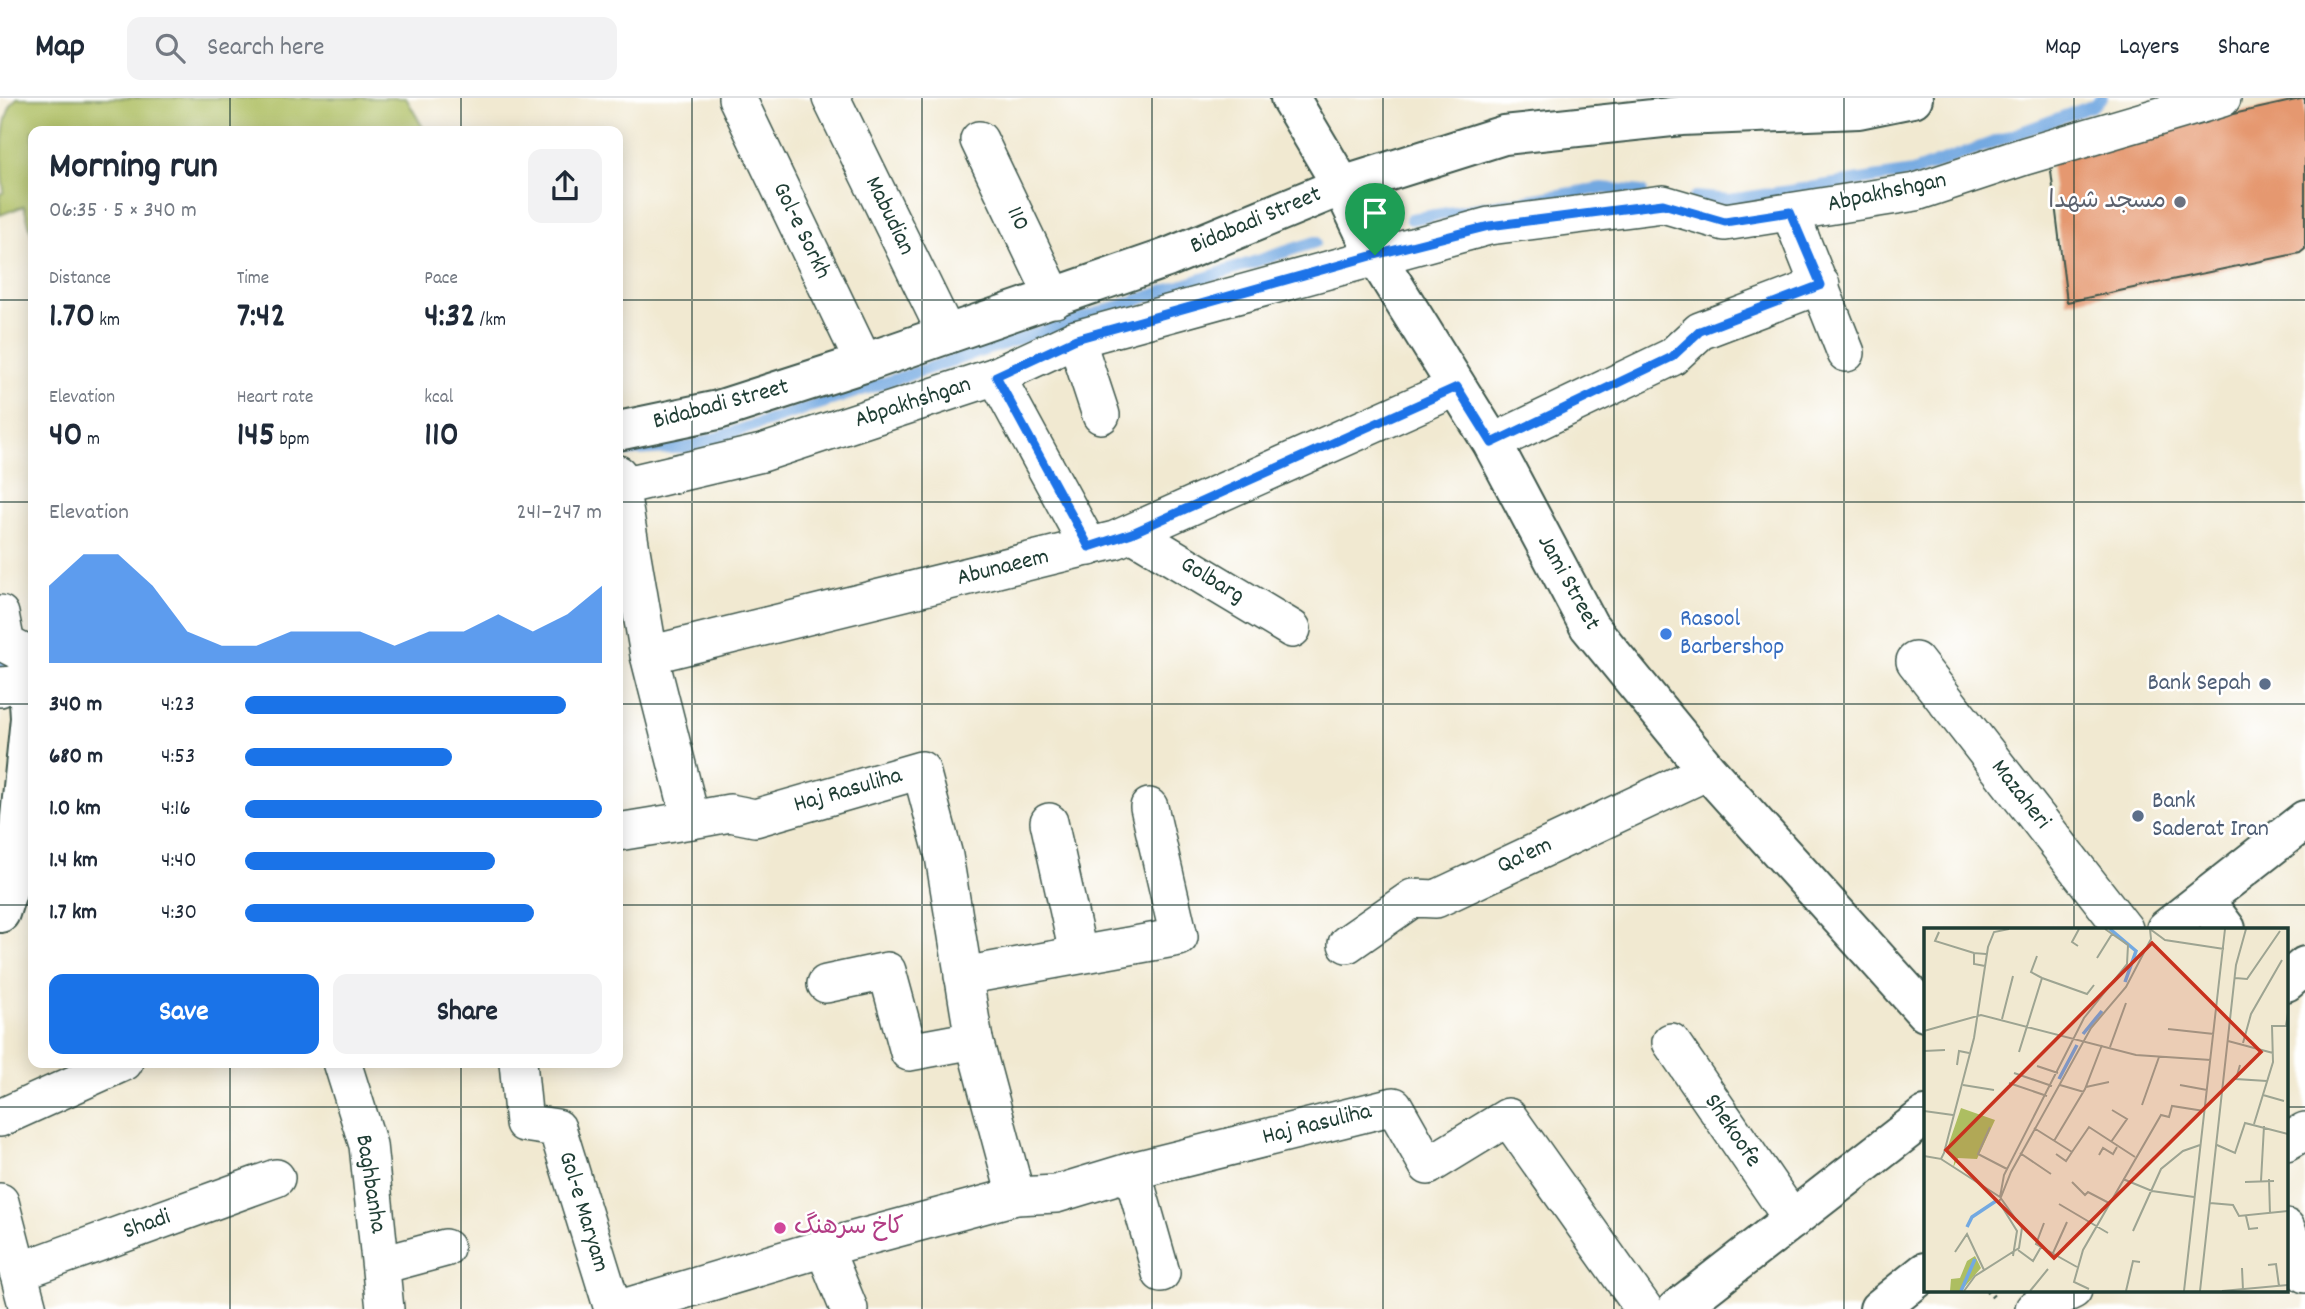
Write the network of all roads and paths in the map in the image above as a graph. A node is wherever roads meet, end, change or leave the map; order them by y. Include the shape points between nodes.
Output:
1 (737, 98) edge
2 (831, 98) edge
3 (1290, 98) edge
4 (1913, 98) edge
5 (2222, 98) edge
6 (979, 140) dead end
7 (1342, 186) junction
8 (1790, 212) junction
9 (1375, 255) junction
10 (1821, 285) junction
11 (1055, 299) junction
12 (947, 335) junction
13 (1076, 339) junction
14 (1846, 354) dead end
15 (864, 363) junction
16 (996, 376) junction
17 (1457, 387) junction
18 (1101, 415) dead end
19 (623, 430) edge
20 (1492, 443) junction
21 (623, 482) edge
22 (623, 506) edge
23 (1132, 533) junction
24 (1089, 547) junction
25 (0, 614) edge
26 (1292, 629) dead end
27 (649, 655) junction
28 (1915, 661) dead end
29 (23, 684) edge
30 (1708, 771) junction
31 (1149, 807) dead end
32 (691, 820) junction
33 (2305, 820) edge
34 (1049, 822) dead end
35 (623, 831) edge
36 (0, 913) edge
37 (2215, 914) edge
38 (2123, 928) edge
39 (2169, 928) edge
40 (1347, 944) dead end
41 (1078, 953) junction
42 (2305, 966) edge
43 (963, 976) junction
44 (2288, 980) edge
45 (826, 984) dead end
46 (1924, 1011) edge
47 (974, 1040) junction
48 (1671, 1042) dead end
49 (111, 1068) edge
50 (344, 1068) edge
51 (516, 1068) edge
52 (1924, 1117) edge
53 (0, 1118) edge
54 (2305, 1131) edge
55 (2288, 1141) edge
56 (1132, 1171) junction
57 (276, 1178) dead end
58 (1016, 1196) junction
59 (0, 1202) edge
60 (1793, 1220) junction
61 (445, 1248) dead end
62 (824, 1248) junction
63 (382, 1265) junction
64 (18, 1272) junction
65 (1161, 1273) dead end
66 (1924, 1273) edge
67 (2069, 1292) edge
68 (28, 1309) edge
69 (385, 1309) edge
70 (612, 1309) edge
71 (620, 1309) edge
72 (849, 1309) edge
73 (1644, 1309) edge
74 (1677, 1309) edge
75 (1879, 1309) edge
76 (2034, 1309) edge

1 - 15 street, Gol-e Sorkh
2 - 12 street, Mabudian
3 - 7 street, Jami Street
4 - 7 street, Bidabadi Street via 1859,109 1681,116 1503,135
5 - 8 street, Abpakhshgan via 1916,192
6 - 11 street, 110
7 - 9 street, Jami Street
7 - 11 street, Bidabadi Street
8 - 9 street, Abpakhshgan via 1725,222 1663,204 1489,226
8 - 10 street
9 - 13 street, Abpakhshgan
9 - 17 street, Jami Street
10 - 14 street
10 - 20 street via 1700,331 1672,357
11 - 12 street, Bidabadi Street
12 - 15 street, Bidabadi Street
13 - 16 street, Abpakhshgan
13 - 18 street
15 - 19 street, Bidabadi Street via 718,410
16 - 21 street, Abpakhshgan via 762,453
16 - 24 street
17 - 20 street, Jami Street
17 - 23 street, Abunaeem
20 - 30 street, Jami Street via 1589,626
22 - 27 street
23 - 24 street, Abunaeem
23 - 26 street, Golbarg
24 - 27 street, Abunaeem
25 - 29 street via 6,644
27 - 32 street
28 - 38 street, Mazaheri
29 - 36 street via 15,867
30 - 40 street, Qa'em via 1436,899 1413,898
30 - 46 street, Jami Street
31 - 41 street via 1179,937
32 - 35 street
32 - 43 street, Haj Rasuliha via 730,813 755,818 921,770 944,856
33 - 37 street
34 - 41 street
37 - 39 street
41 - 43 street
42 - 44 street
43 - 47 street, Haj Rasuliha
45 - 47 street via 887,971 909,1052
47 - 58 street, Haj Rasuliha
48 - 60 street, Shekoofe
49 - 53 street
50 - 63 street, Baghbanha via 368,1145
51 - 70 street, Gol-e Maryam via 524,1124 557,1128
52 - 60 street
54 - 55 street
56 - 58 street, Haj Rasuliha via 1056,1194
56 - 65 street
56 - 73 street, Haj Rasuliha via 1394,1106 1428,1166 1508,1117
57 - 64 street, Shadi
58 - 62 street, Haj Rasuliha
59 - 64 street
60 - 74 street
61 - 63 street
62 - 71 street, Haj Rasuliha
62 - 72 street
63 - 69 street, Baghbanha
64 - 68 street
66 - 75 street
67 - 76 street

